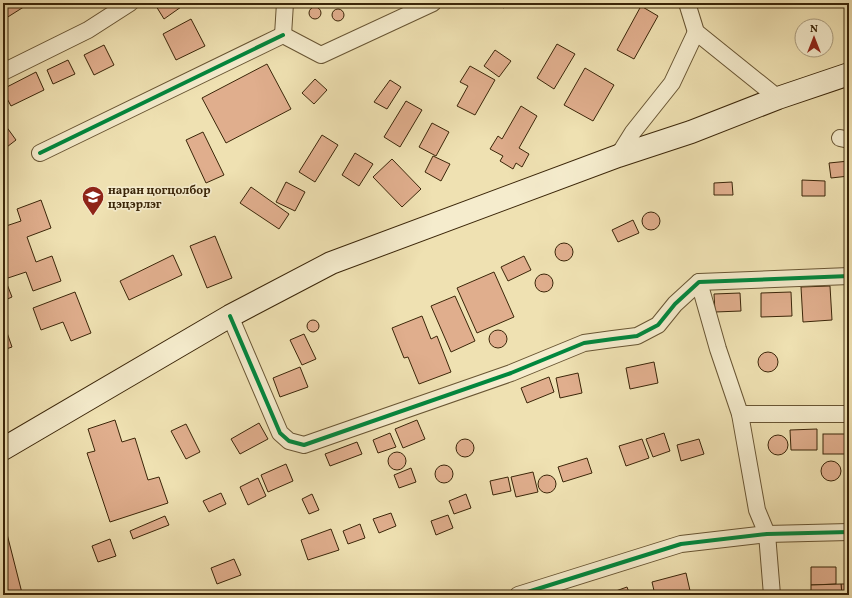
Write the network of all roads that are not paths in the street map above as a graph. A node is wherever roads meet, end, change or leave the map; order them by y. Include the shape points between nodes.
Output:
1 (130, 3) edge
2 (285, 3) edge
3 (433, 3) edge
4 (687, 3) edge
5 (696, 32) junction
6 (283, 35) junction
7 (3, 72) edge
8 (849, 74) edge
9 (778, 98) junction
10 (40, 153) dead end
11 (618, 156) junction
12 (849, 276) edge
13 (700, 282) junction
14 (230, 316) junction
15 (740, 414) junction
16 (849, 414) edge
17 (3, 449) edge
18 (849, 532) edge
19 (767, 534) junction
20 (518, 595) edge
21 (772, 595) edge

1 - 7 street via 88,30
2 - 6 street
3 - 6 street via 321,55
4 - 5 street
5 - 9 street
5 - 11 street via 672,83 633,132
6 - 10 street
8 - 9 main road
9 - 11 main road via 691,132
11 - 14 main road via 331,263
12 - 13 street
13 - 14 street via 675,304 658,325 637,336 584,342 511,373 304,445 289,441 280,432
13 - 15 street via 718,349
14 - 17 main road
15 - 16 street
15 - 19 street via 757,510
18 - 19 street
19 - 20 street via 681,544
19 - 21 street

